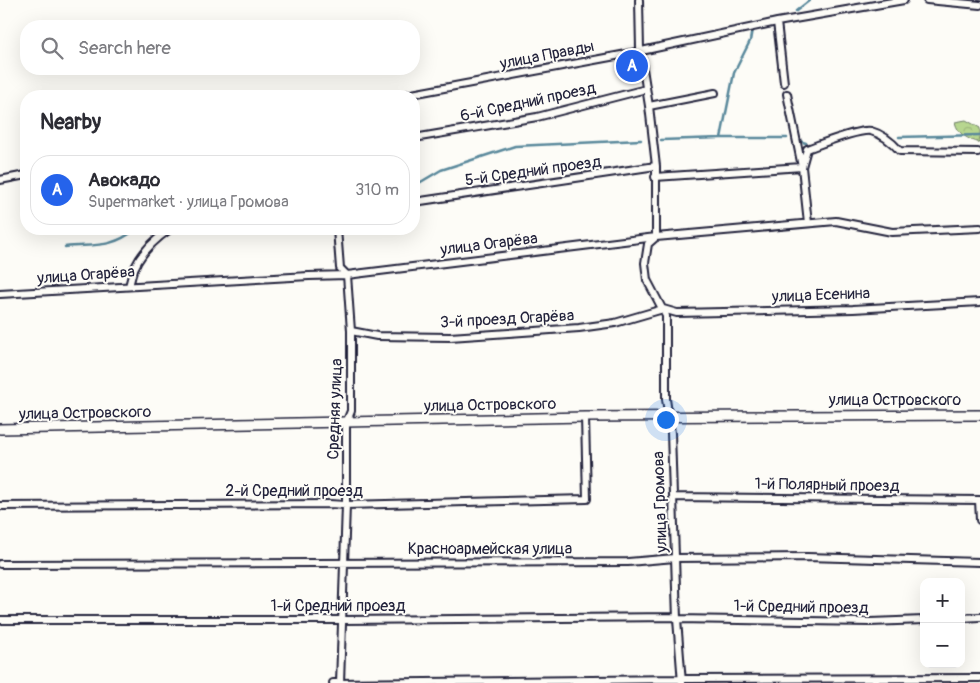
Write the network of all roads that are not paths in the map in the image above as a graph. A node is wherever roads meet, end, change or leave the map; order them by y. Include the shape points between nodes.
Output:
1 (639, 0) edge
2 (904, 0) edge
3 (927, 0) edge
4 (980, 4) edge
5 (777, 22) junction
6 (640, 50) junction
7 (784, 83) dead end
8 (646, 89) junction
9 (420, 92) edge
10 (716, 93) dead end
11 (787, 94) dead end
12 (649, 106) junction
13 (420, 137) edge
14 (978, 152) dead end
15 (656, 166) junction
16 (802, 167) junction
17 (20, 176) edge
18 (655, 176) junction
19 (0, 180) edge
20 (420, 201) edge
21 (808, 223) junction
22 (980, 228) edge
23 (162, 235) edge
24 (337, 235) edge
25 (656, 238) junction
26 (347, 275) junction
27 (129, 286) junction
28 (0, 294) edge
29 (980, 302) edge
30 (663, 309) junction
31 (351, 331) junction
32 (980, 415) edge
33 (670, 416) junction
34 (585, 418) junction
35 (346, 423) junction
36 (0, 429) edge
37 (674, 497) junction
38 (979, 500) edge
39 (346, 505) junction
40 (0, 506) edge
41 (980, 520) edge
42 (675, 558) junction
43 (980, 562) edge
44 (0, 564) edge
45 (344, 564) junction
46 (980, 617) edge
47 (677, 618) junction
48 (965, 618) edge
49 (0, 620) edge
50 (343, 620) junction
51 (920, 620) edge
52 (980, 678) edge
53 (681, 681) edge
54 (843, 681) edge
55 (924, 681) edge
56 (338, 683) edge

1 - 6 street, улица Громова
2 - 5 street, улица Правды
3 - 4 street
5 - 6 street, улица Правды
5 - 7 street
6 - 8 street, улица Громова
6 - 9 street, улица Правды
8 - 12 street, улица Громова
8 - 13 street, 6-й Средний проезд via 537,117
10 - 12 street
11 - 16 street
12 - 15 street, улица Громова
14 - 16 street via 900,151 892,142 871,131 807,149
15 - 18 street, улица Громова
15 - 20 street, 5-й Средний проезд
16 - 18 street
16 - 21 street
17 - 19 street
18 - 25 street, улица Громова
21 - 22 street, улица Огарёва via 836,221 892,232
21 - 25 street, улица Огарёва
23 - 27 street via 135,267
24 - 26 street, Средняя улица via 340,268
25 - 26 street, улица Огарёва
25 - 30 street, улица Громова via 648,244 645,272 650,290
26 - 27 street, улица Огарёва
26 - 31 street, Средняя улица
27 - 28 street, улица Огарёва
29 - 30 street, улица Есенина via 676,313
30 - 31 street, 3-й проезд Огарёва via 615,323 579,328 450,337 377,336
30 - 33 street, улица Громова via 666,316 666,399
31 - 35 street, Средняя улица via 351,411
32 - 33 street, улица Островского
33 - 34 street, улица Островского
33 - 37 street, улица Громова
34 - 35 street, улица Островского
34 - 39 street, 2-й Средний проезд via 587,499
35 - 36 street, улица Островского
35 - 39 street, Средняя улица
37 - 38 street, 1-й Полярный проезд
37 - 42 street, улица Громова
38 - 41 street
39 - 40 street, 2-й Средний проезд
39 - 45 street, Средняя улица
42 - 43 street, Красноармейская улица
42 - 45 street, Красноармейская улица via 628,562
42 - 47 street, улица Громова
44 - 45 street, Красноармейская улица
45 - 50 street, Средняя улица
46 - 48 street
47 - 50 street, 1-й Средний проезд
47 - 51 street, 1-й Средний проезд
47 - 53 street, улица Громова
49 - 50 street, 1-й Средний проезд
50 - 56 street, Средняя улица
52 - 55 street
53 - 54 street
53 - 56 street
54 - 55 street

